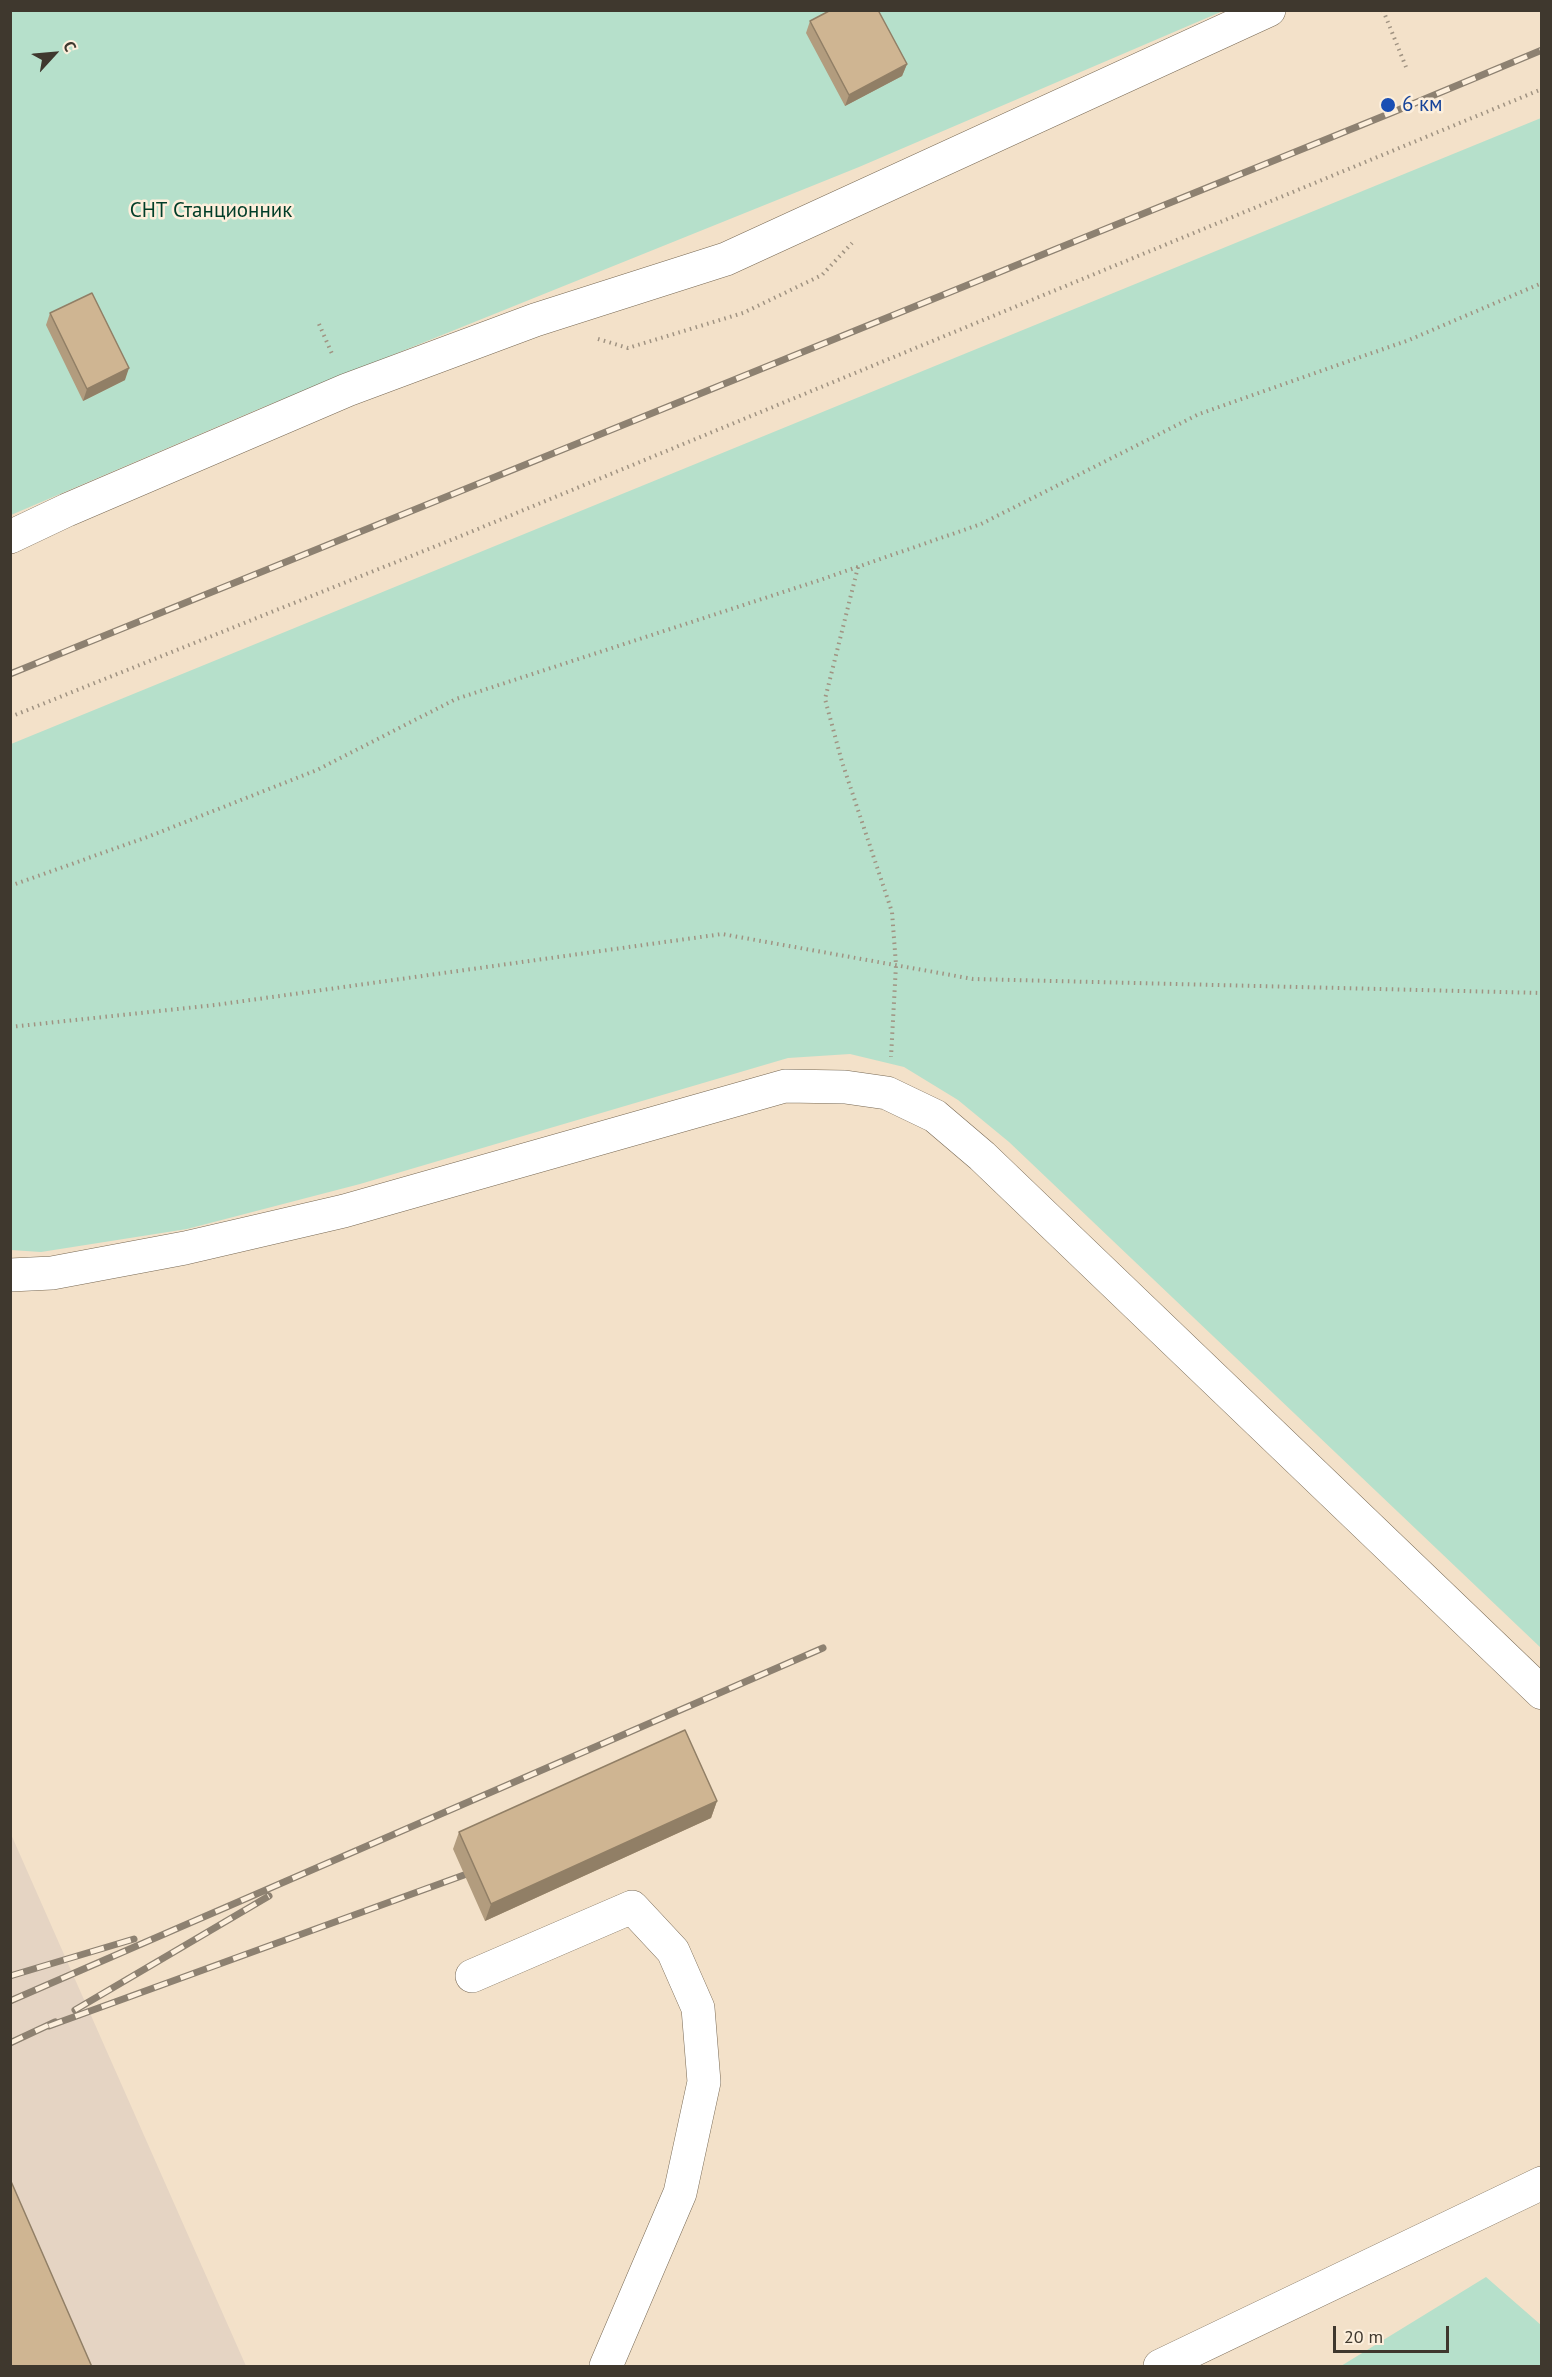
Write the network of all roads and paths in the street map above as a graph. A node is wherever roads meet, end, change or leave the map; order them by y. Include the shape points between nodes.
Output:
1 (1269, 10) edge
2 (1383, 10) edge
3 (1406, 67) dead end
4 (1542, 89) edge
5 (1542, 284) edge
6 (10, 537) edge
7 (858, 567) junction
8 (10, 717) edge
9 (10, 886) edge
10 (896, 965) junction
11 (1542, 993) edge
12 (10, 1027) edge
13 (887, 1093) junction
14 (10, 1275) edge
15 (1542, 1693) edge
16 (472, 1976) dead end
17 (1542, 2183) edge
18 (606, 2367) edge
19 (1160, 2367) edge

1 - 6 street via 726,259 535,320 347,390
2 - 3 path
4 - 8 path
5 - 7 path via 1409,340 1199,414 981,524
7 - 9 path via 456,699 317,770
7 - 10 path via 825,699 892,912
10 - 11 path via 973,979
10 - 12 path via 722,934 215,1005
10 - 13 path
13 - 14 street via 845,1087 785,1086 344,1211 185,1248 52,1273
13 - 15 street via 935,1116 982,1156
16 - 18 street via 632,1907 673,1951 698,2007 704,2082 680,2193
17 - 19 street

